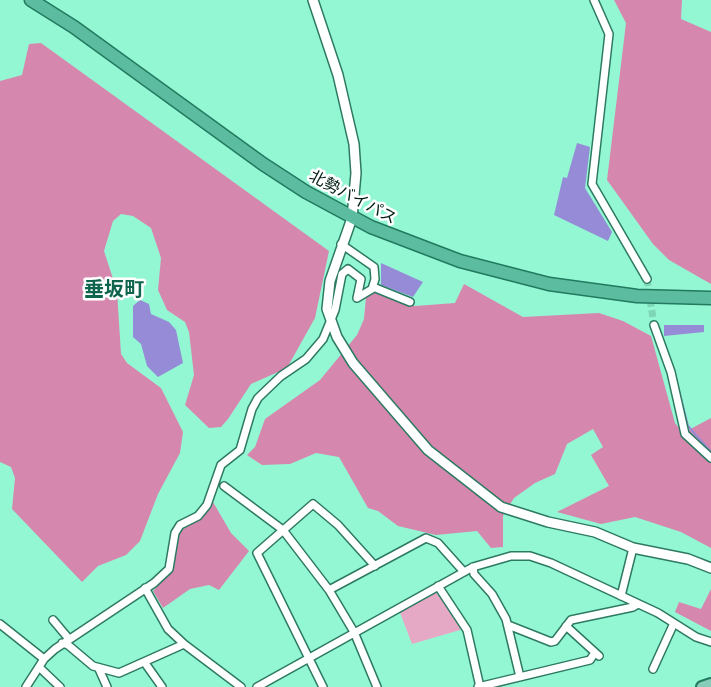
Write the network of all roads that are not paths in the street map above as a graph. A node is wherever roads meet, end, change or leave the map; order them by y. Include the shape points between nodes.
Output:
1 (31, 0) edge
2 (313, 0) edge
3 (594, 0) edge
4 (352, 218) junction
5 (341, 244) junction
6 (647, 279) tunnel mouth
7 (373, 287) junction
8 (711, 298) edge
9 (410, 302) dead end
10 (331, 321) junction
11 (654, 326) tunnel mouth
12 (711, 458) edge
13 (224, 486) dead end
14 (283, 530) junction
15 (633, 548) junction
16 (375, 566) junction
17 (473, 567) junction
18 (711, 568) edge
19 (464, 572) junction
20 (438, 586) junction
21 (146, 588) junction
22 (329, 590) junction
23 (621, 596) junction
24 (638, 604) junction
25 (53, 620) dead end
26 (674, 623) junction
27 (0, 624) edge
28 (508, 625) junction
29 (566, 626) junction
30 (354, 632) junction
31 (65, 641) junction
32 (711, 642) edge
33 (184, 644) junction
34 (308, 657) junction
35 (44, 659) junction
36 (145, 663) junction
37 (39, 667) junction
38 (99, 669) junction
39 (653, 669) dead end
40 (520, 677) junction
41 (711, 684) edge
42 (26, 687) edge
43 (60, 687) edge
44 (107, 687) edge
45 (162, 687) edge
46 (241, 687) edge
47 (257, 687) edge
48 (323, 687) edge
49 (377, 687) edge
50 (480, 687) edge
51 (702, 687) edge

1 - 4 highway, 北勢バイパス via 222,136
2 - 4 street via 338,75 354,144
3 - 6 street via 609,34 592,184
4 - 5 street
4 - 8 highway, 北勢バイパス via 413,245 505,274 638,296
5 - 7 street via 374,267
5 - 10 street via 330,281 327,309
7 - 9 street
7 - 10 street via 357,298 360,279 348,269 342,274
10 - 15 street via 353,363 428,450 454,472 501,507 595,532
10 - 21 street via 316,349 258,398 240,450 221,465 204,509 175,532 169,569
11 - 12 street via 671,372 685,434
13 - 14 street
14 - 16 street via 313,504
14 - 22 street
14 - 34 street via 257,553
15 - 18 street via 688,559
15 - 23 street
16 - 19 street via 426,538 438,543
16 - 22 street
17 - 19 street
17 - 23 street via 499,558 531,556
17 - 28 street
19 - 20 street
20 - 30 street
20 - 50 street via 467,630
21 - 31 street
21 - 33 street via 168,629
22 - 30 street
23 - 24 street
24 - 26 street
24 - 29 street via 571,620
25 - 31 street
26 - 32 street
26 - 39 street
27 - 35 street
28 - 29 street via 551,642
28 - 40 street
29 - 40 street via 597,655
30 - 34 street
30 - 49 street
31 - 35 street
31 - 38 street
33 - 36 street
33 - 46 street
34 - 47 street
34 - 48 street
35 - 37 street
36 - 38 street via 119,673
36 - 45 street
37 - 42 street
37 - 43 street
38 - 44 street
40 - 50 street
41 - 51 main road

